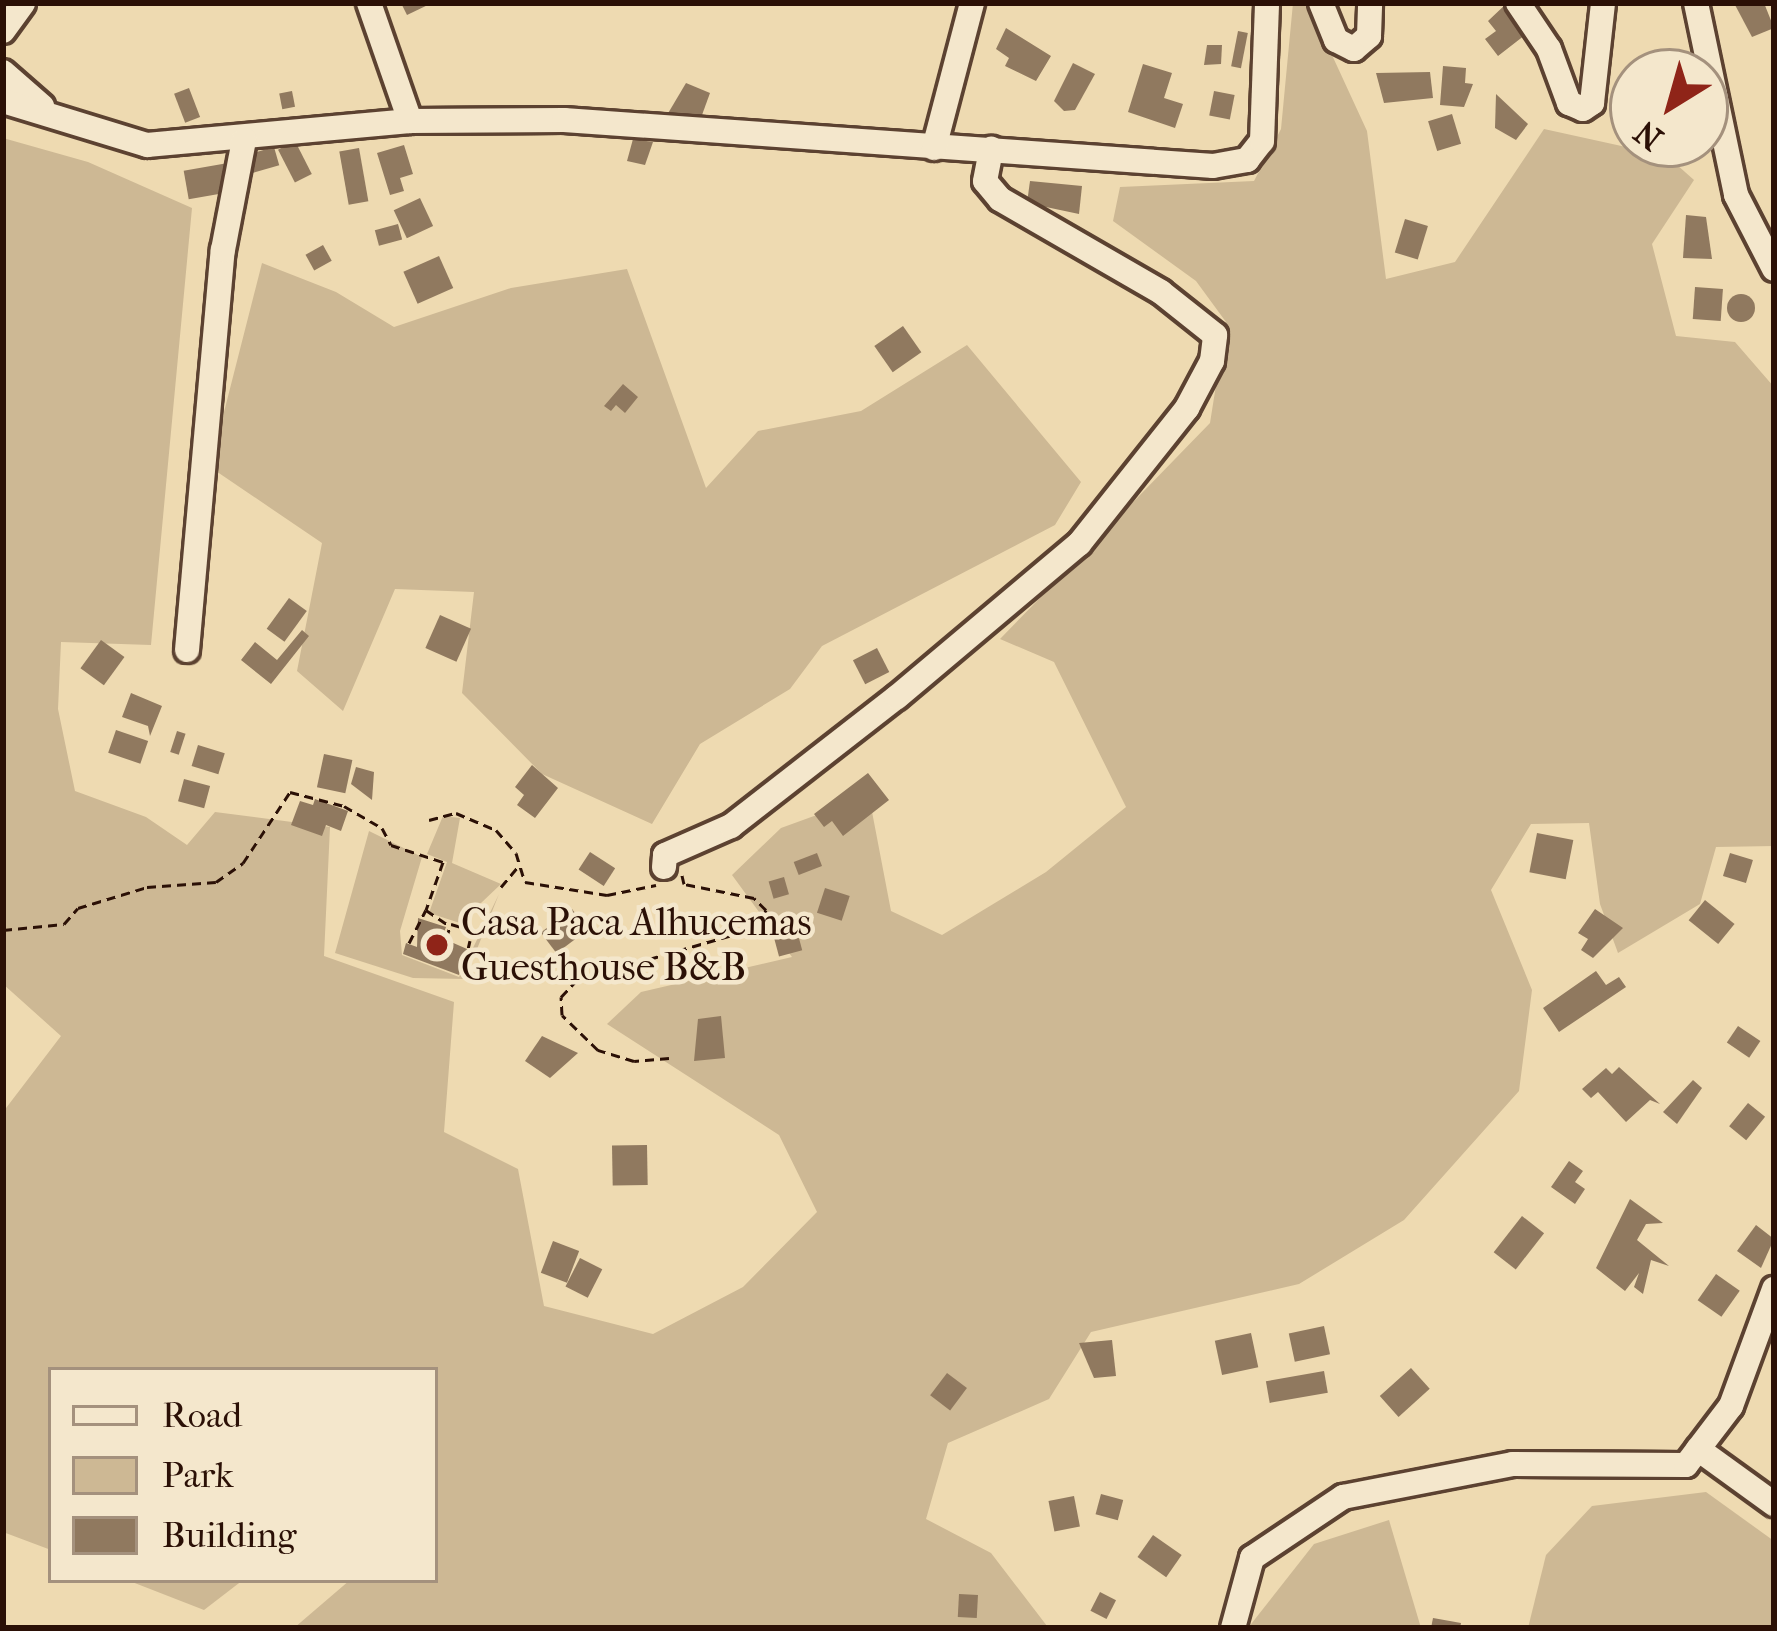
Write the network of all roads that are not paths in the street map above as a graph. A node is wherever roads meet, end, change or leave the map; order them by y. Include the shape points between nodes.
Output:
1 (23, 3) edge
2 (369, 3) edge
3 (972, 3) edge
4 (1267, 3) edge
5 (1321, 3) edge
6 (1370, 3) edge
7 (1518, 3) edge
8 (1603, 3) edge
9 (1696, 3) edge
10 (3, 31) edge
11 (3, 72) edge
12 (3, 101) edge
13 (410, 121) junction
14 (74, 126) junction
15 (244, 140) junction
16 (934, 148) junction
17 (992, 149) junction
18 (1774, 269) edge
19 (187, 650) dead end
20 (674, 859) road end
21 (1774, 1289) edge
22 (1698, 1449) junction
23 (1774, 1504) edge
24 (1233, 1628) edge

1 - 10 street
2 - 13 street
3 - 16 street
4 - 17 street via 1262,141 1247,160 1213,166
5 - 6 street via 1336,40 1354,49 1369,36
7 - 8 street via 1549,49 1569,103 1583,109 1592,103
9 - 18 street via 1736,195
11 - 14 street via 16,90
12 - 14 street
13 - 15 street
13 - 16 street via 564,120
14 - 15 street via 147,146
15 - 19 street via 223,250
16 - 17 street
17 - 20 street via 985,181 1000,199 1161,292 1215,335 1212,361 1187,408 1066,556 730,826
21 - 22 street via 1730,1406
22 - 23 street
22 - 24 street via 1686,1466 1513,1464 1342,1497 1252,1558

